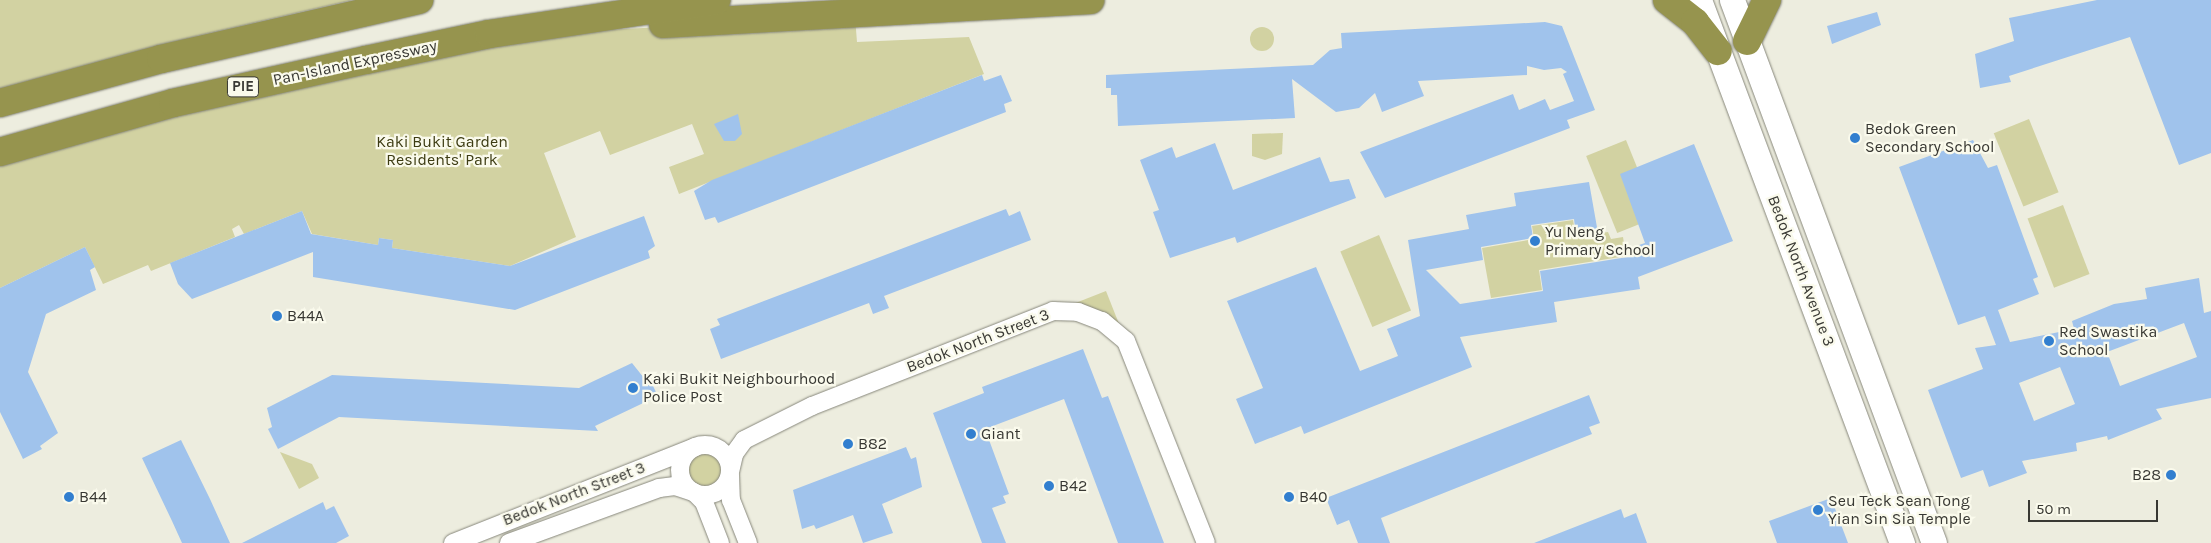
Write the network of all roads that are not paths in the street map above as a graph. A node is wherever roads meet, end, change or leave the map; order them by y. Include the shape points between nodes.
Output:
1 (419, 0) edge
2 (716, 0) edge
3 (1090, 0) edge
4 (1666, 0) edge
5 (1699, 0) edge
6 (1732, 0) edge
7 (1767, 0) edge
8 (490, 34) junction
9 (1748, 41) junction
10 (1718, 51) junction
11 (0, 103) edge
12 (0, 152) edge
13 (696, 447) junction
14 (730, 474) junction
15 (694, 493) junction
16 (453, 543) edge
17 (510, 543) edge
18 (720, 543) edge
19 (748, 543) edge
20 (1206, 543) edge
21 (1902, 543) edge
22 (1934, 543) edge

1 - 11 highway via 161,59
2 - 8 highway, Pan-Island Expressway / PIE
3 - 8 highway
4 - 10 highway via 1695,22
5 - 10 main road, Bedok North Avenue 3
6 - 9 main road, Bedok North Avenue 3
7 - 9 highway
8 - 12 highway, Pan-Island Expressway / PIE via 172,103
9 - 22 main road, Bedok North Avenue 3
10 - 21 main road, Bedok North Avenue 3
13 - 14 street via 721,450
13 - 15 street via 684,456 680,470
13 - 16 street, Bedok North Street 3
14 - 15 street via 718,492
14 - 19 street via 731,500
14 - 20 street, Bedok North Street 3 via 739,446 758,432 1053,311 1072,311 1102,320 1126,341
15 - 17 street, Bedok North Street 3 via 676,486 659,488
15 - 18 street via 704,502

